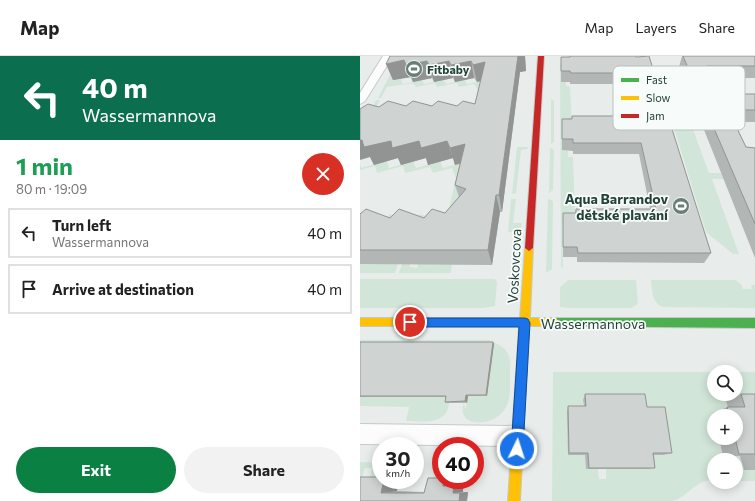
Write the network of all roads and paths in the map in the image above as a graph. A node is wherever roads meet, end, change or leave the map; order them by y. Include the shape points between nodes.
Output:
1 (388, 56) edge
2 (541, 56) edge
3 (360, 101) edge
4 (360, 322) edge
5 (525, 323) junction
6 (755, 324) edge
7 (360, 434) edge
8 (518, 436) junction
9 (514, 501) edge

1 - 3 street
2 - 5 street, Voskovcova
4 - 5 street, Wassermannova
5 - 6 street, Wassermannova
5 - 8 street, Voskovcova
7 - 8 street
8 - 9 street, Voskovcova

